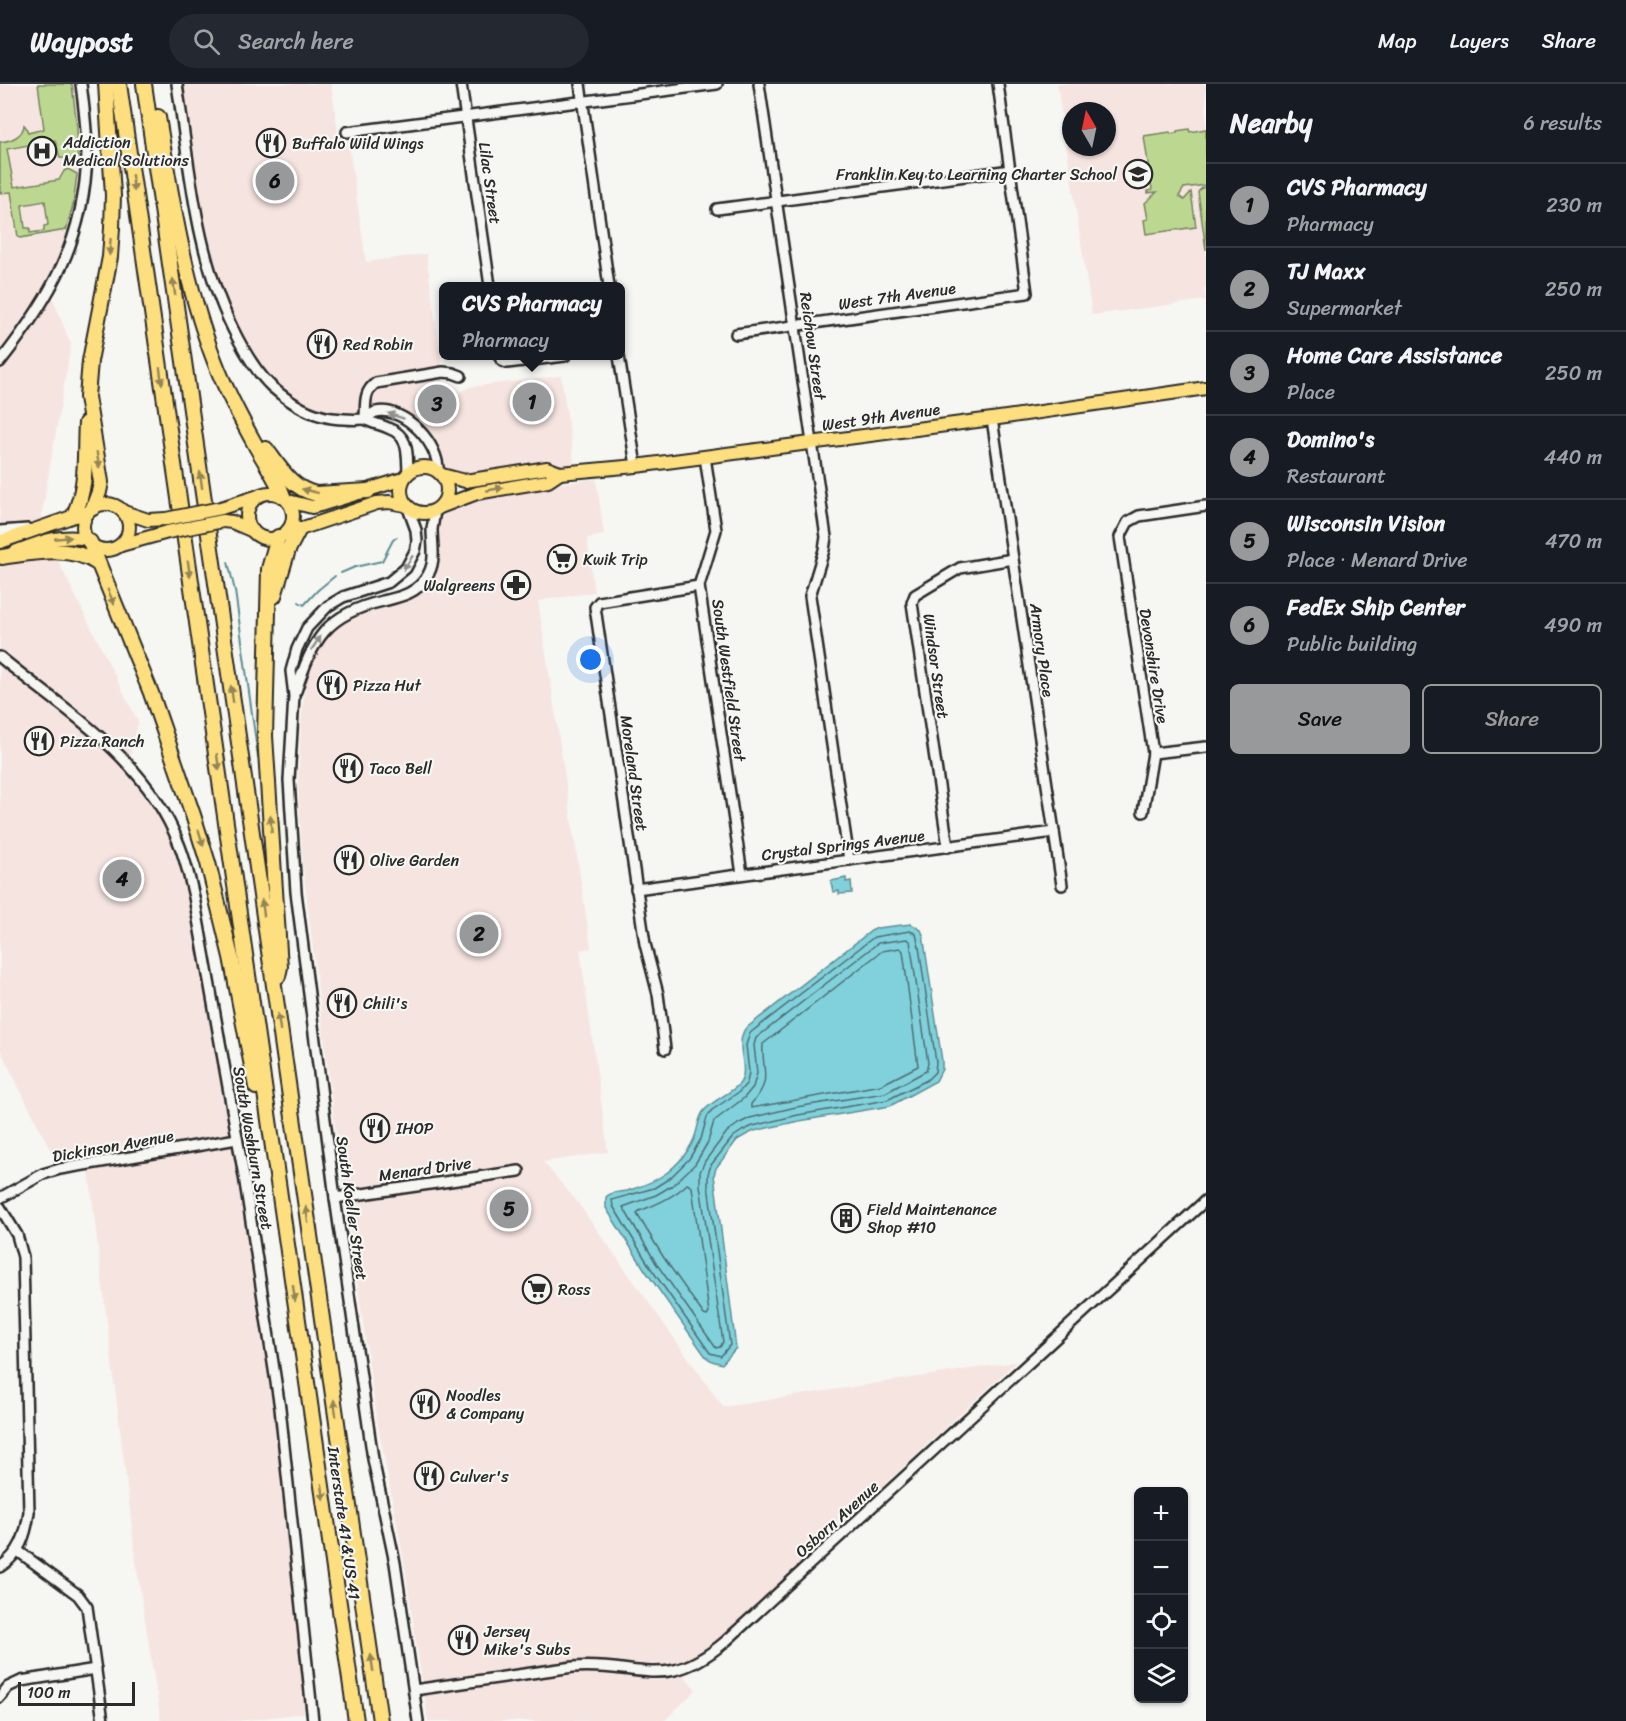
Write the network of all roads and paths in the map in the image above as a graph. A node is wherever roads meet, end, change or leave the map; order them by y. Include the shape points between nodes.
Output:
1 (81, 84) edge
2 (106, 84) edge
3 (119, 84) edge
4 (144, 84) edge
5 (149, 84) edge
6 (177, 84) edge
7 (461, 84) edge
8 (580, 84) edge
9 (717, 84) edge
10 (759, 84) edge
11 (998, 84) edge
12 (583, 102) junction
13 (465, 117) junction
14 (347, 132) dead end
15 (1011, 170) junction
16 (776, 202) junction
17 (717, 209) dead end
18 (489, 282) edge
19 (608, 282) edge
20 (794, 326) junction
21 (736, 334) dead end
22 (503, 360) edge
23 (532, 360) edge
24 (620, 360) edge
25 (0, 362) edge
26 (461, 376) dead end
27 (1206, 389) edge
28 (87, 397) junction
29 (240, 414) junction
30 (365, 418) junction
31 (992, 419) junction
32 (812, 443) junction
33 (705, 457) junction
34 (636, 466) junction
35 (560, 473) junction
36 (440, 474) junction
37 (405, 476) junction
38 (368, 490) junction
39 (257, 497) junction
40 (285, 498) junction
41 (407, 506) junction
42 (1206, 506) edge
43 (437, 509) junction
44 (91, 510) junction
45 (124, 512) junction
46 (74, 515) junction
47 (39, 529) junction
48 (300, 529) junction
49 (0, 531) edge
50 (253, 531) junction
51 (281, 535) junction
52 (88, 541) junction
53 (0, 542) edge
54 (119, 545) junction
55 (1, 557) edge
56 (1013, 560) junction
57 (97, 563) junction
58 (699, 586) junction
59 (269, 612) junction
60 (0, 657) edge
61 (294, 696) junction
62 (1206, 747) edge
63 (1152, 753) junction
64 (1143, 812) dead end
65 (1054, 832) junction
66 (948, 847) junction
67 (849, 860) junction
68 (742, 874) junction
69 (1062, 885) dead end
70 (636, 889) junction
71 (274, 986) junction
72 (665, 1049) dead end
73 (271, 1131) junction
74 (237, 1140) junction
75 (519, 1171) dead end
76 (0, 1198) edge
77 (335, 1198) junction
78 (1206, 1200) edge
79 (0, 1207) edge
80 (18, 1551) junction
81 (0, 1567) edge
82 (96, 1670) junction
83 (414, 1690) junction
84 (0, 1697) edge
85 (104, 1721) edge
86 (313, 1721) edge
87 (356, 1721) edge
88 (380, 1721) edge
89 (418, 1721) edge

1 - 25 street via 87,140 86,181 72,243 41,306
2 -> 28 highway via 112,228
3 -> 73 highway
71 -> 4 highway
5 - 29 highway via 196,303 215,363
6 - 30 street via 207,261 220,303 244,351 270,386 300,408 332,418
7 - 13 street, Lilac Street
8 - 12 street
9 - 12 street
10 - 16 street, Reichow Street
11 - 15 street
12 - 13 street
12 - 19 street
13 - 14 street
13 - 18 street, Lilac Street
15 - 16 street
15 - 20 street, West 7th Avenue via 1027,293
16 - 17 street
16 - 20 street, Reichow Street
20 - 21 street, West 7th Avenue
20 - 32 street, Reichow Street
22 - 23 street
24 - 34 street
26 - 30 street via 443,372 376,383 366,394
27 - 31 main road, West 9th Avenue
28 -> 44 highway via 101,482
28 - 46 highway via 84,488
38 -> 29 highway via 316,494 299,488
29 - 40 highway
36 -> 30 street via 429,443 408,421 375,412
30 - 37 street via 390,428 403,439 409,455
31 - 32 main road, West 9th Avenue
31 - 56 street, Armory Place
32 - 33 main road, West 9th Avenue
32 - 67 street, Reichow Street via 826,537 810,596
33 - 34 main road, West 9th Avenue
33 - 58 street, South Westfield Street via 716,530
34 - 35 main road, West 9th Avenue
35 - 36 main road, West 9th Avenue via 547,468 465,481
43 -> 35 main road, West 9th Avenue via 477,492 548,481
36 - 37 main road via 423,467
36 - 43 main road via 447,492
37 - 38 main road
37 - 41 main road via 400,492
38 - 40 main road via 312,507
39 - 40 main road via 270,493
39 - 45 main road, bridge via 166,519 148,520
39 - 50 main road via 248,513
40 - 51 main road via 293,522
41 - 43 main road via 421,514
41 - 48 main road via 377,503
41 -> 61 street, South Koeller Street via 417,541 409,563 388,582 336,601 307,628 293,659
42 - 63 street, Devonshire Drive via 1133,518 1120,537
61 -> 43 street, South Koeller Street via 314,643 332,624 363,606 408,594 427,577 434,558 432,529
44 - 45 main road via 107,504
44 - 46 main road
44 - 52 main road via 84,525
45 - 54 main road via 129,530
46 - 47 main road
47 - 49 street
47 - 53 main road
48 - 51 main road
48 - 59 highway via 284,560
50 - 51 main road via 264,538
50 - 54 main road, bridge via 223,522
51 - 59 highway via 269,569
52 - 54 main road via 104,549
55 -> 52 main road via 57,537
52 - 57 highway
55 - 57 highway via 53,551 83,555
56 - 65 street, Armory Place
56 - 66 street, Windsor Street via 960,568 915,596 912,603
57 -> 73 highway via 151,693 196,824 231,957 256,1090
58 - 68 street, South Westfield Street
58 - 70 street, Moreland Street via 599,602 595,607
71 -> 59 highway via 280,968 265,736
60 - 74 street, South Washburn Street via 109,743 140,776 169,822 195,897
61 - 77 street, South Koeller Street via 289,780 292,856
62 - 63 street
63 - 64 street, Devonshire Drive
65 - 66 street, Crystal Springs Avenue
65 - 69 street, Armory Place
66 - 67 street, Crystal Springs Avenue
67 - 68 street, Crystal Springs Avenue
68 - 70 street, Crystal Springs Avenue
70 - 72 street, Moreland Street
88 -> 71 highway
73 -> 87 highway, Interstate 41 & US 41
74 - 76 street, Dickinson Avenue via 60,1169
74 - 86 street, South Washburn Street via 280,1408
75 - 77 street, Menard Drive
77 - 83 street, South Koeller Street via 372,1449 395,1563
78 - 83 street, Osborn Avenue via 704,1658 667,1672 573,1667
79 - 80 street via 17,1235 23,1257 29,1512
80 - 81 street
80 - 82 street via 84,1602
82 - 84 street via 21,1681 8,1687
82 - 85 street
83 - 89 street, South Koeller Street

